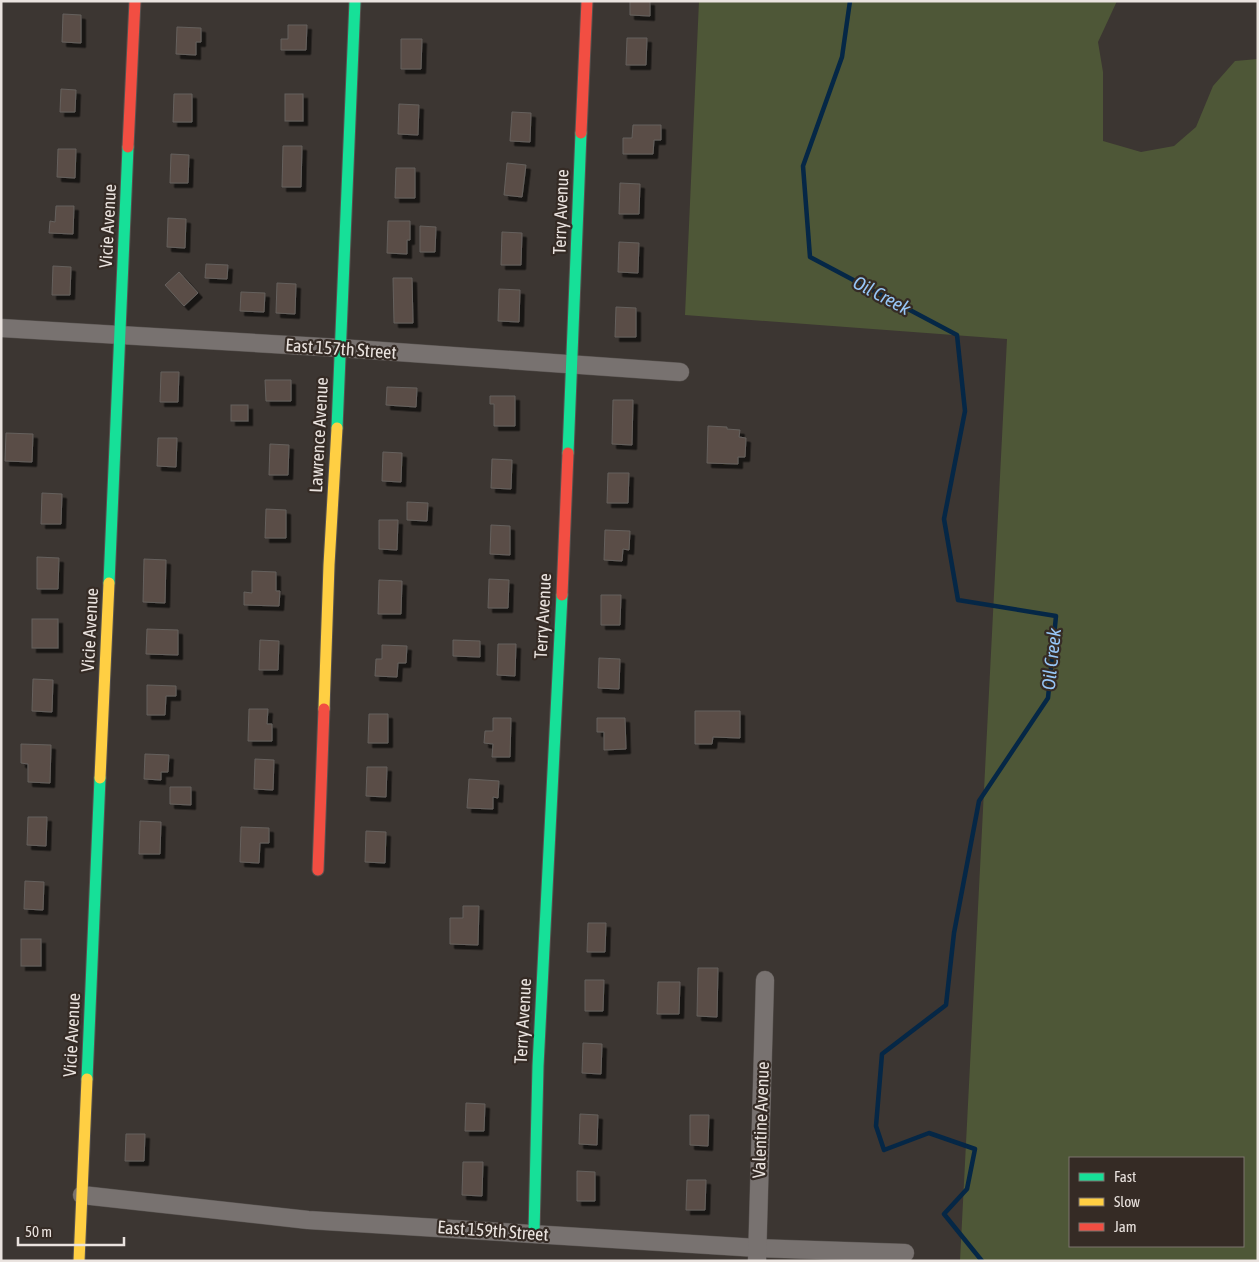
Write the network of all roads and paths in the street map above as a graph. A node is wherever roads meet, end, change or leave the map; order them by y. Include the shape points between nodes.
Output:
1 (135, 1) edge
2 (355, 1) edge
3 (587, 1) edge
4 (1, 328) edge
5 (120, 335) junction
6 (340, 348) junction
7 (572, 364) junction
8 (680, 372) dead end
9 (318, 870) dead end
10 (765, 980) dead end
11 (82, 1196) junction
12 (534, 1234) junction
13 (905, 1253) dead end
14 (757, 1254) edge
15 (80, 1261) edge

1 - 5 street, Vicie Avenue
2 - 6 street, Lawrence Avenue
3 - 7 street, Terry Avenue
4 - 5 street, East 157th Street
5 - 6 street, East 157th Street
5 - 11 street, Vicie Avenue
6 - 7 street, East 157th Street
6 - 9 street, Lawrence Avenue
7 - 8 street, East 157th Street
7 - 12 street, Terry Avenue via 538,1066
10 - 14 street, Valentine Avenue
11 - 12 street, East 159th Street via 308,1220
11 - 15 street, Vicie Avenue
12 - 14 street, East 159th Street
13 - 14 street, East 159th Street

